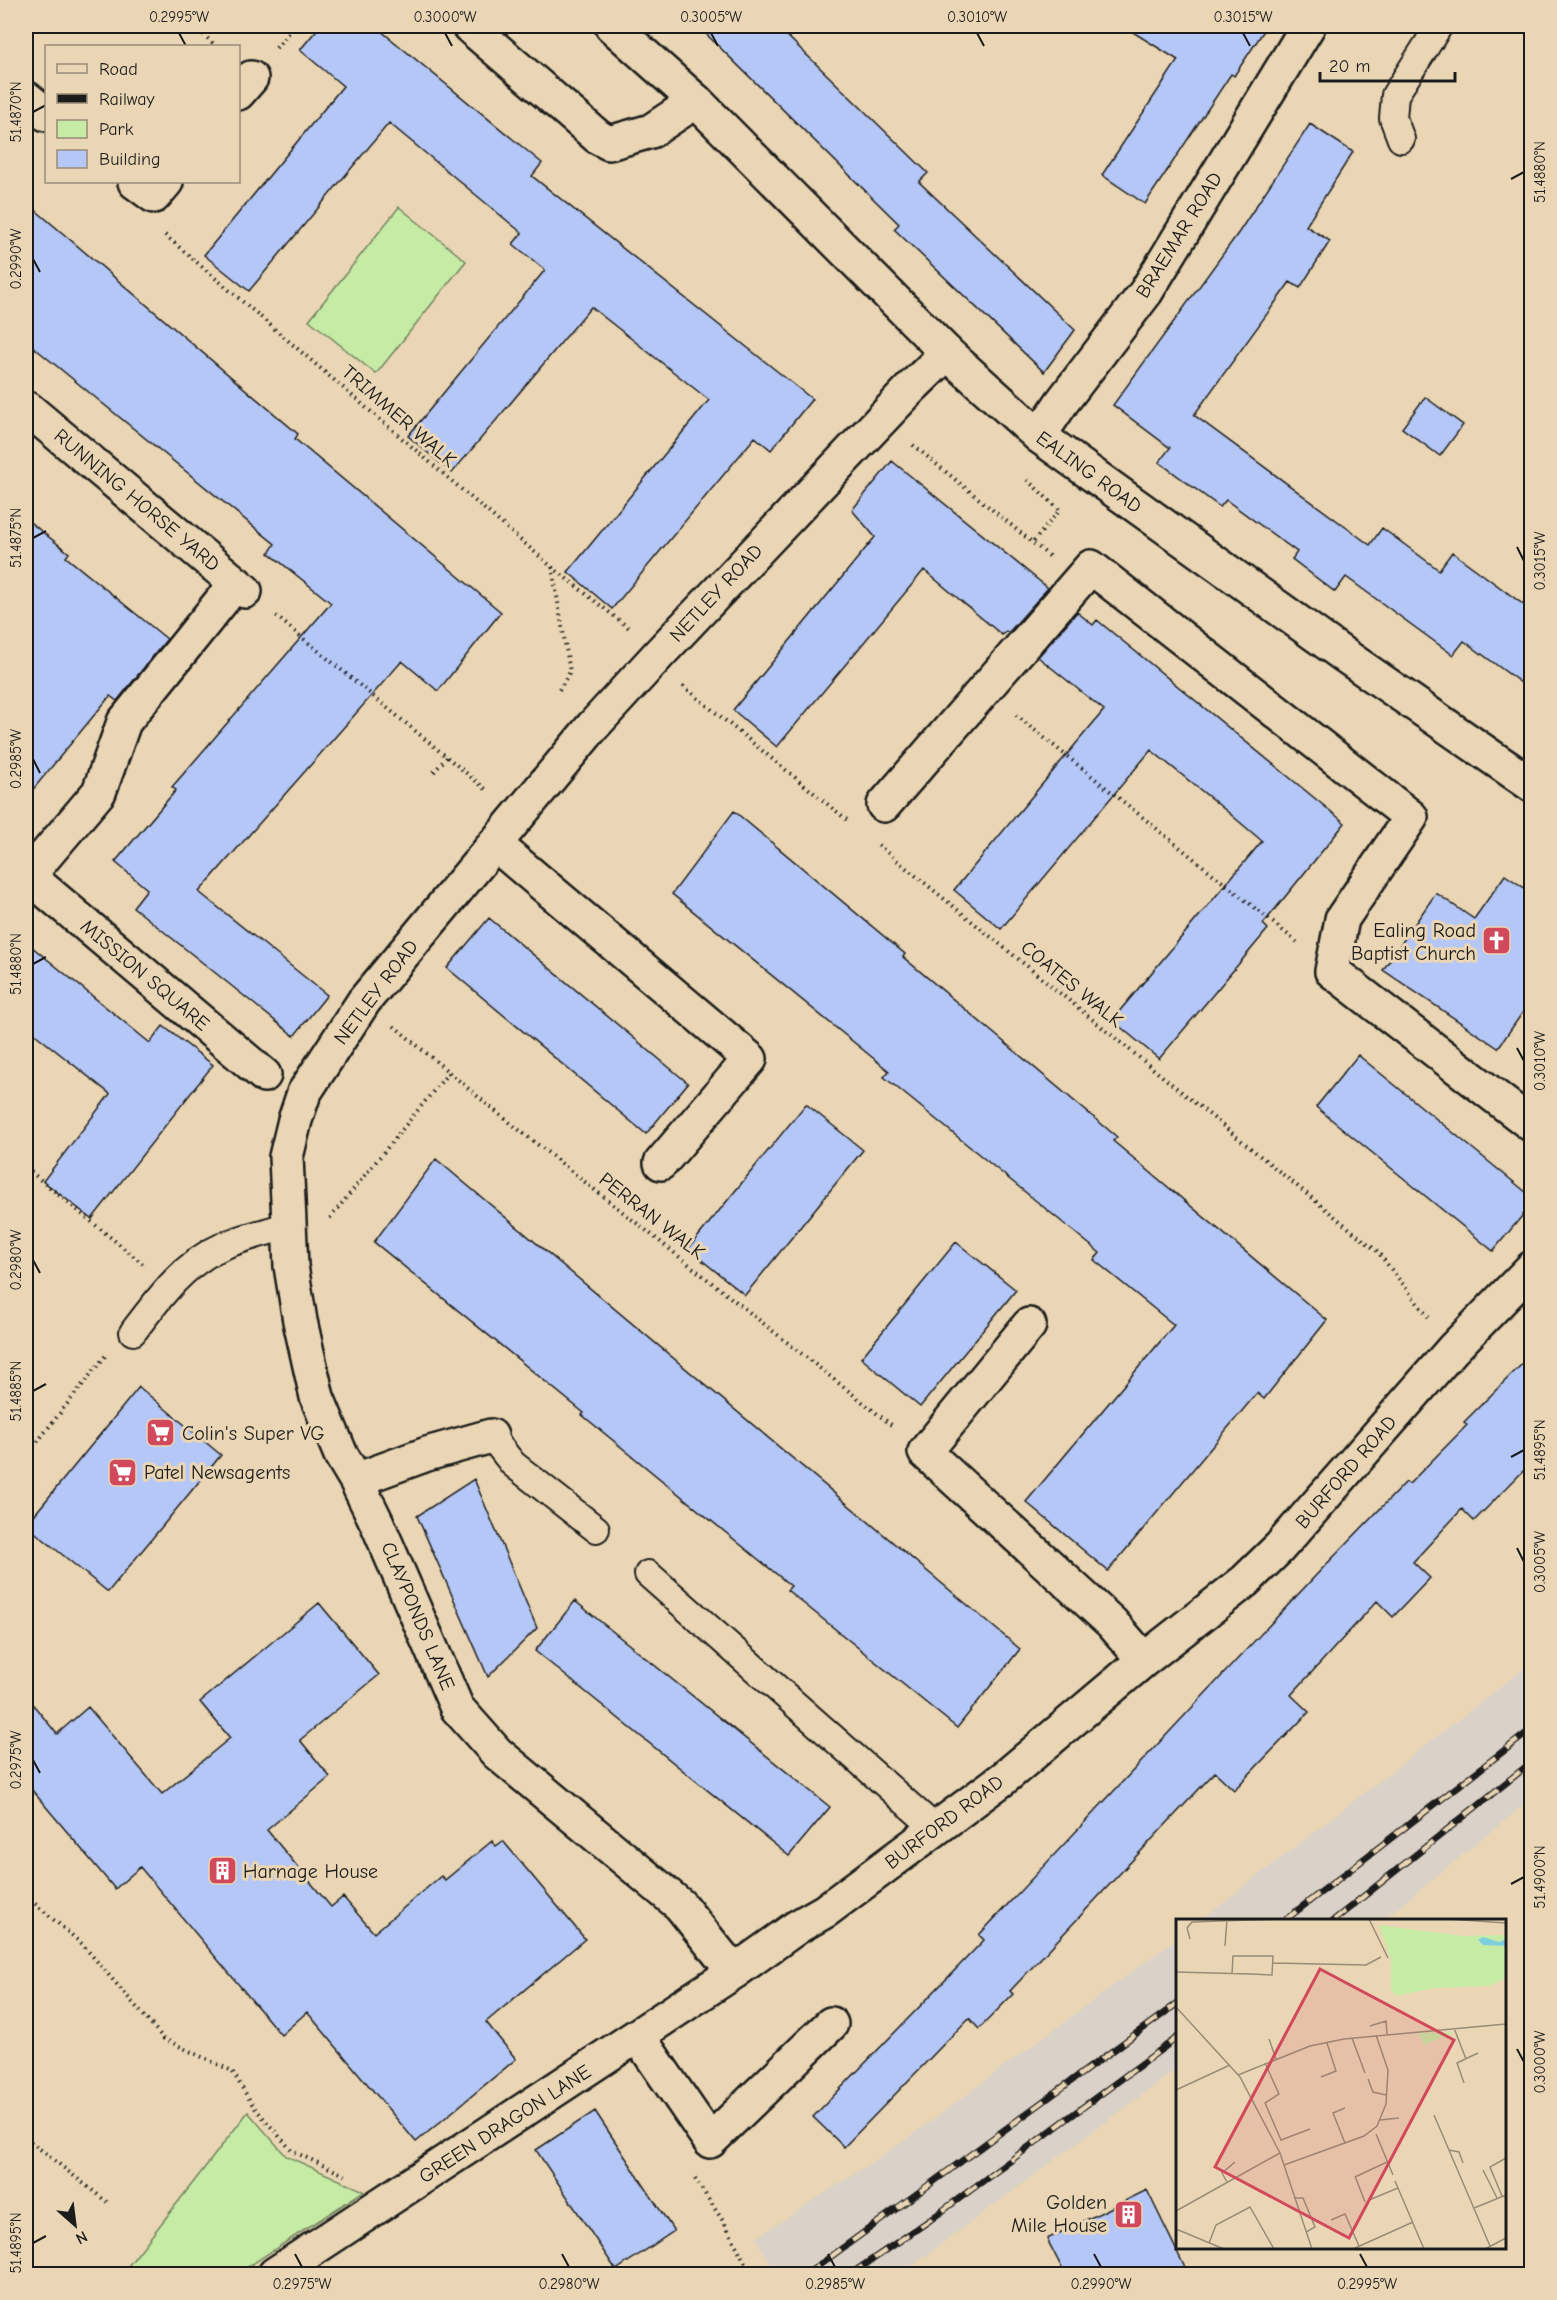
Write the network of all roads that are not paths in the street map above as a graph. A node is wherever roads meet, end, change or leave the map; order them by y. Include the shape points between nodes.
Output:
1 (469, 26) edge
2 (612, 26) edge
3 (1308, 26) edge
4 (1439, 26) edge
5 (26, 98) edge
6 (696, 101) junction
7 (45, 113) edge
8 (1401, 139) dead end
9 (947, 353) junction
10 (28, 408) dead end
11 (1039, 436) junction
12 (1532, 785) edge
13 (884, 805) dead end
14 (495, 844) junction
15 (27, 875) edge
16 (264, 1075) dead end
17 (1532, 1125) edge
18 (286, 1157) joint
19 (660, 1163) dead end
20 (290, 1225) junction
21 (1528, 1277) edge
22 (1029, 1325) dead end
23 (133, 1332) road end
24 (491, 1436) joint
25 (356, 1480) junction
26 (596, 1529) dead end
27 (648, 1574) dead end
28 (1144, 1660) junction
29 (936, 1828) junction
30 (735, 1972) junction
31 (831, 2024) dead end
32 (638, 2036) junction
33 (275, 2274) edge

1 - 6 street via 609,143 651,131
2 - 6 street, EALING ROAD
3 - 11 street, BRAEMAR ROAD via 1146,292
4 - 8 lane via 1395,95 1393,118
5 - 7 street
6 - 9 street, EALING ROAD
9 - 11 street, EALING ROAD
9 - 14 street, NETLEY ROAD via 656,657
10 - 15 street, RUNNING HORSE YARD via 241,587 124,722 99,792
11 - 12 street, EALING ROAD
13 - 17 street via 1092,567 1411,817 1342,919 1332,971
14 - 18 street, NETLEY ROAD via 364,1001 304,1093
14 - 19 street via 750,1059
15 - 16 street, MISSION SQUARE
18 - 20 street, CLAYPONDS LANE
20 - 23 lane via 205,1256 169,1285
20 - 25 street, CLAYPONDS LANE via 291,1266 317,1397 337,1447
21 - 28 street, BURFORD ROAD via 1453,1349 1279,1548 1245,1581
22 - 28 street via 925,1452 1112,1623
24 - 25 street
24 - 26 lane via 513,1464
25 - 30 street, CLAYPONDS LANE via 457,1708 497,1752 680,1905
27 - 29 lane
28 - 29 street, BURFORD ROAD via 1004,1778
29 - 30 street, BURFORD ROAD
30 - 32 street, GREEN DRAGON LANE
31 - 32 street via 710,2141
32 - 33 street, GREEN DRAGON LANE

